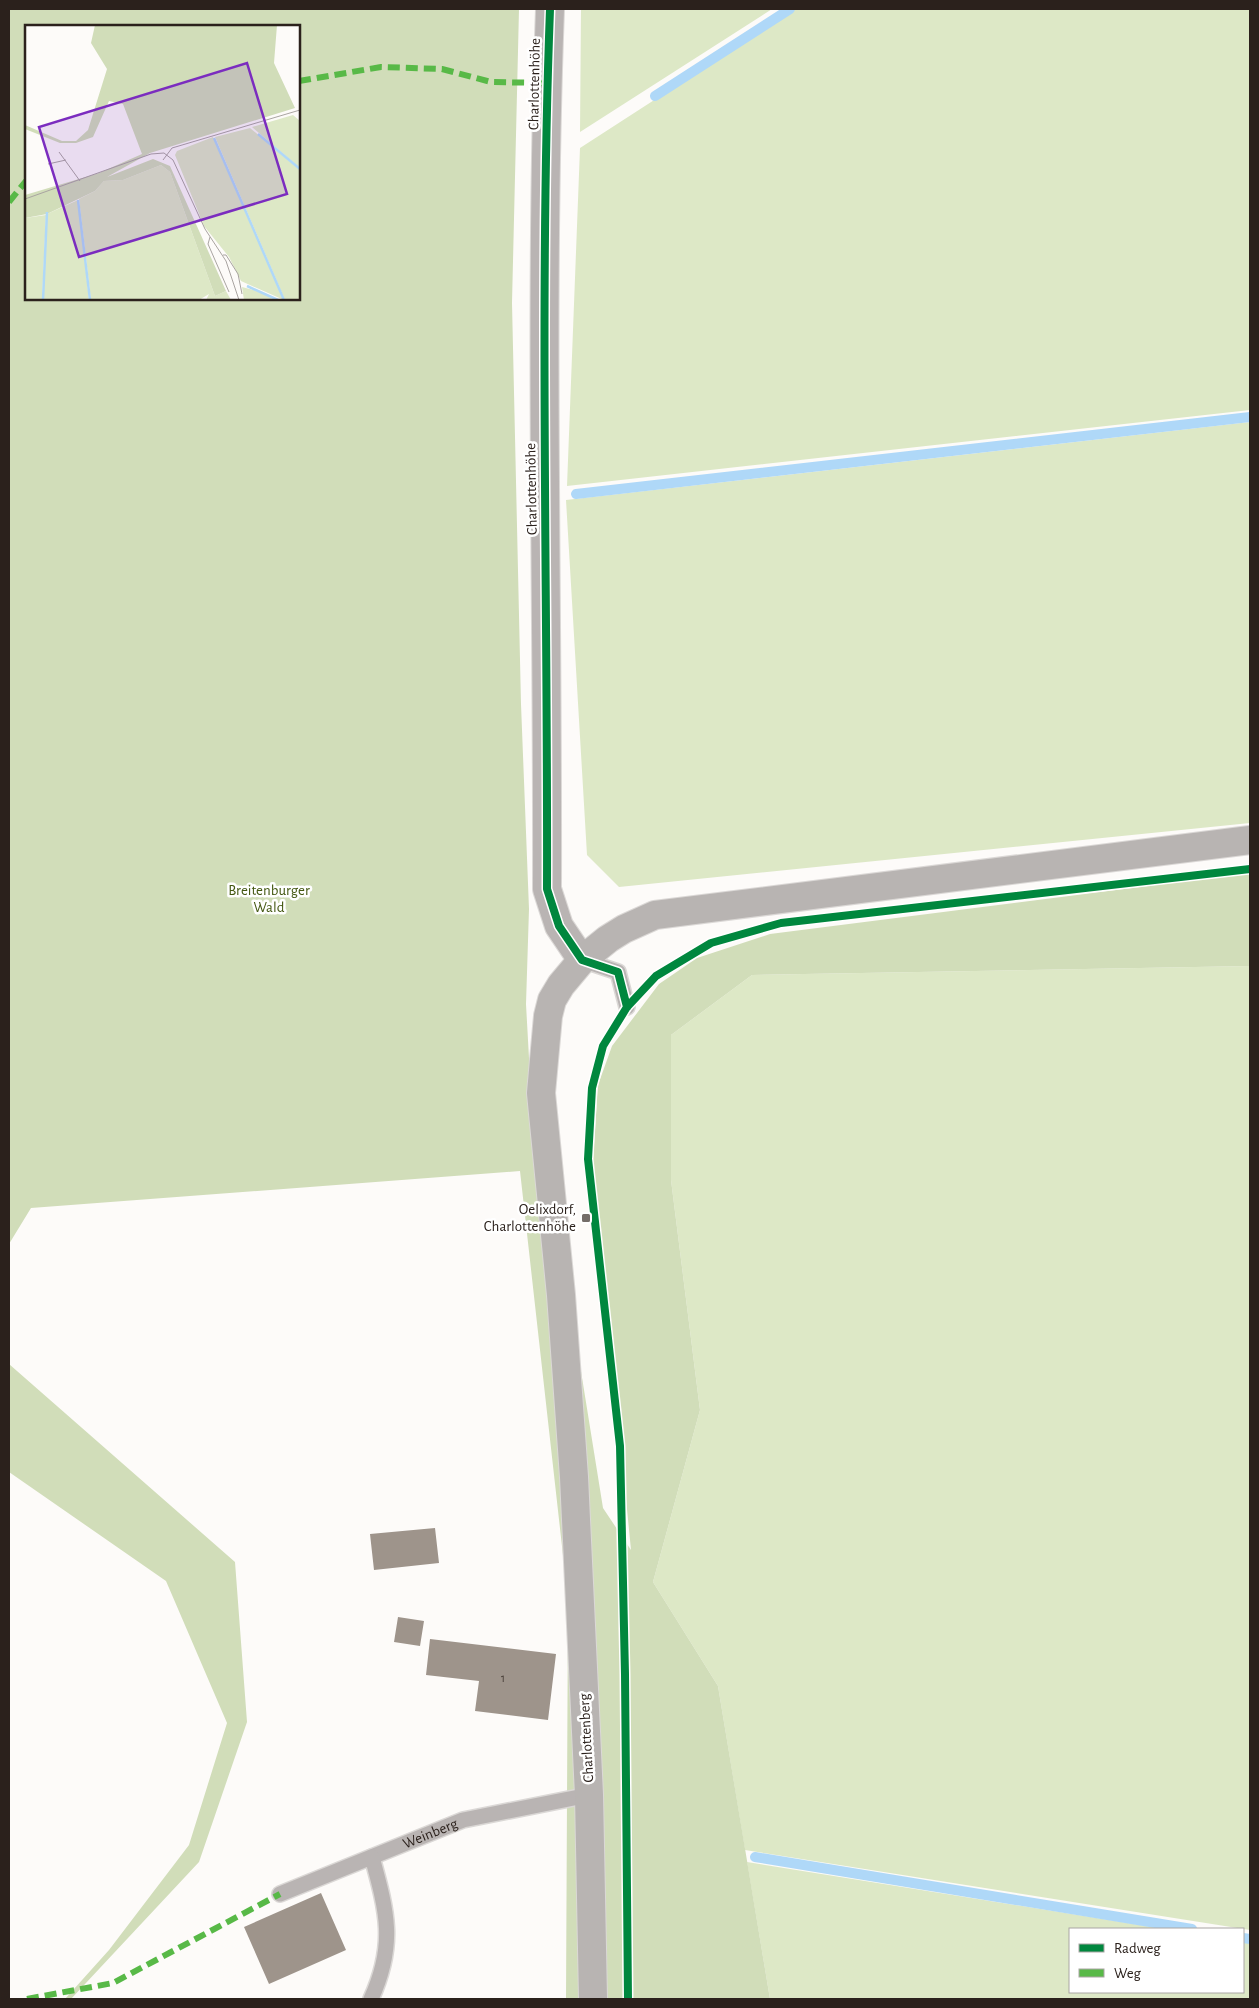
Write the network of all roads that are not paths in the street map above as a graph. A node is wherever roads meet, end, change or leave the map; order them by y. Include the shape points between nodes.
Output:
1 (550, 9) edge
2 (1250, 840) edge
3 (582, 960) junction
4 (627, 1006) dead end
5 (589, 1795) junction
6 (372, 1857) junction
7 (280, 1894) dead end
8 (371, 1999) edge
9 (593, 1999) edge

1 - 3 street, Charlottenhöhe via 544,441 548,889 559,926
2 - 3 main road, Charlottenberg via 655,916 624,929
3 - 4 lane via 618,972
3 - 5 main road, Charlottenberg via 552,1000 541,1093 561,1295 574,1477
5 - 6 lane, Weinberg via 463,1820
5 - 9 main road, Charlottenberg
6 - 7 lane, Weinberg
6 - 8 lane via 387,1912 388,1948

